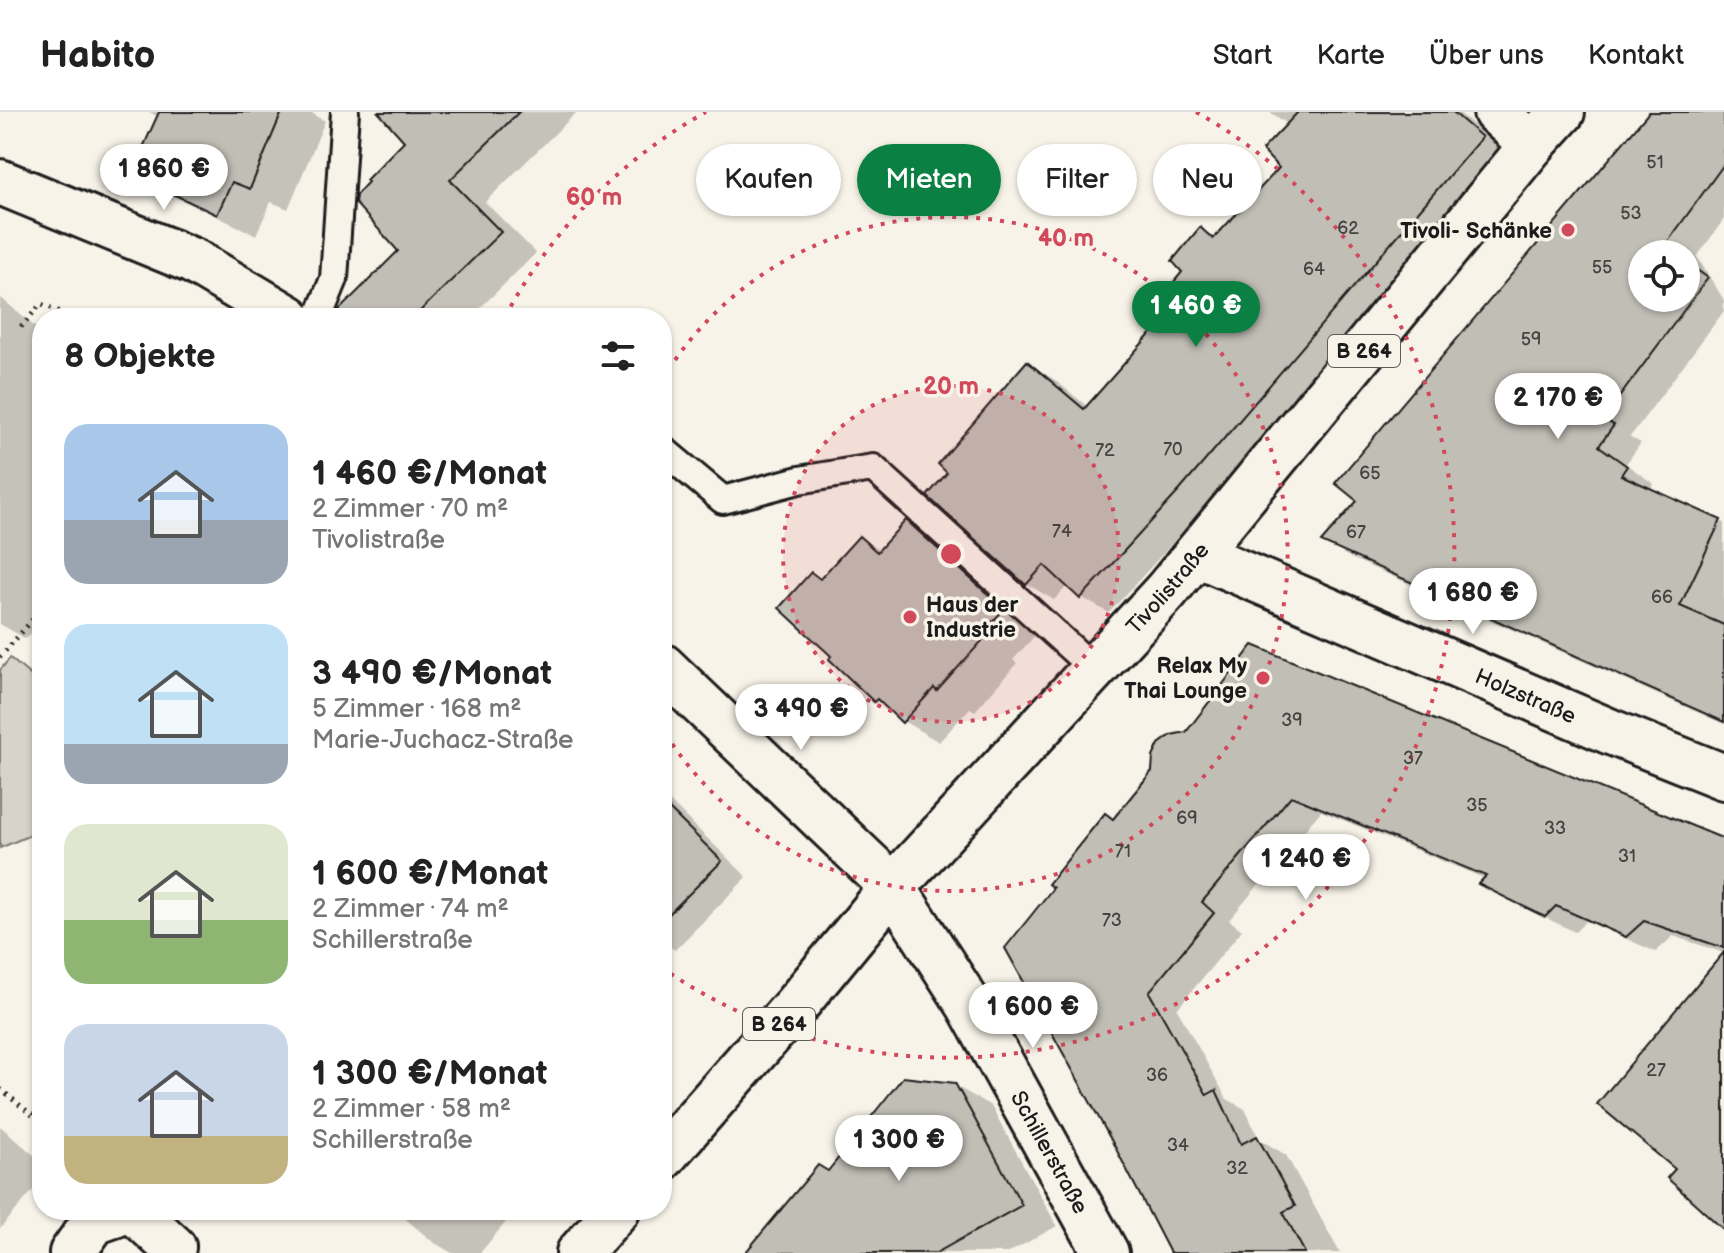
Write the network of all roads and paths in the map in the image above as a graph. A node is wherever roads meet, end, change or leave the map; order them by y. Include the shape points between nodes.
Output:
1 (345, 112) edge
2 (1496, 112) edge
3 (1562, 112) edge
4 (1532, 145) junction
5 (0, 182) edge
6 (272, 308) edge
7 (322, 308) edge
8 (32, 314) edge
9 (21, 327) dead end
10 (672, 457) edge
11 (1197, 554) junction
12 (32, 620) edge
13 (0, 657) edge
14 (1094, 669) junction
15 (672, 676) edge
16 (1724, 777) edge
17 (893, 887) junction
18 (0, 1089) edge
19 (32, 1115) edge
20 (672, 1147) edge
21 (100, 1220) edge
22 (142, 1220) edge
23 (608, 1220) edge
24 (72, 1253) edge
25 (172, 1253) edge
26 (579, 1253) edge
27 (1106, 1253) edge

1 - 7 lane via 334,279
2 - 4 street
3 - 4 street, Tivolistraße / B 264
4 - 11 street, Tivolistraße / B 264
5 - 6 street via 193,261
8 - 9 path
10 - 14 lane via 723,500 873,468
11 - 14 street, Tivolistraße / B 264
11 - 16 street, Holzstraße
12 - 13 path
14 - 17 street, Tivolistraße / B 264
15 - 17 street, Schillerstraße
17 - 20 street, Tivolistraße / B 264
17 - 27 street, Schillerstraße via 969,1005
18 - 19 path
21 - 24 street
22 - 25 street via 173,1247
23 - 26 street

